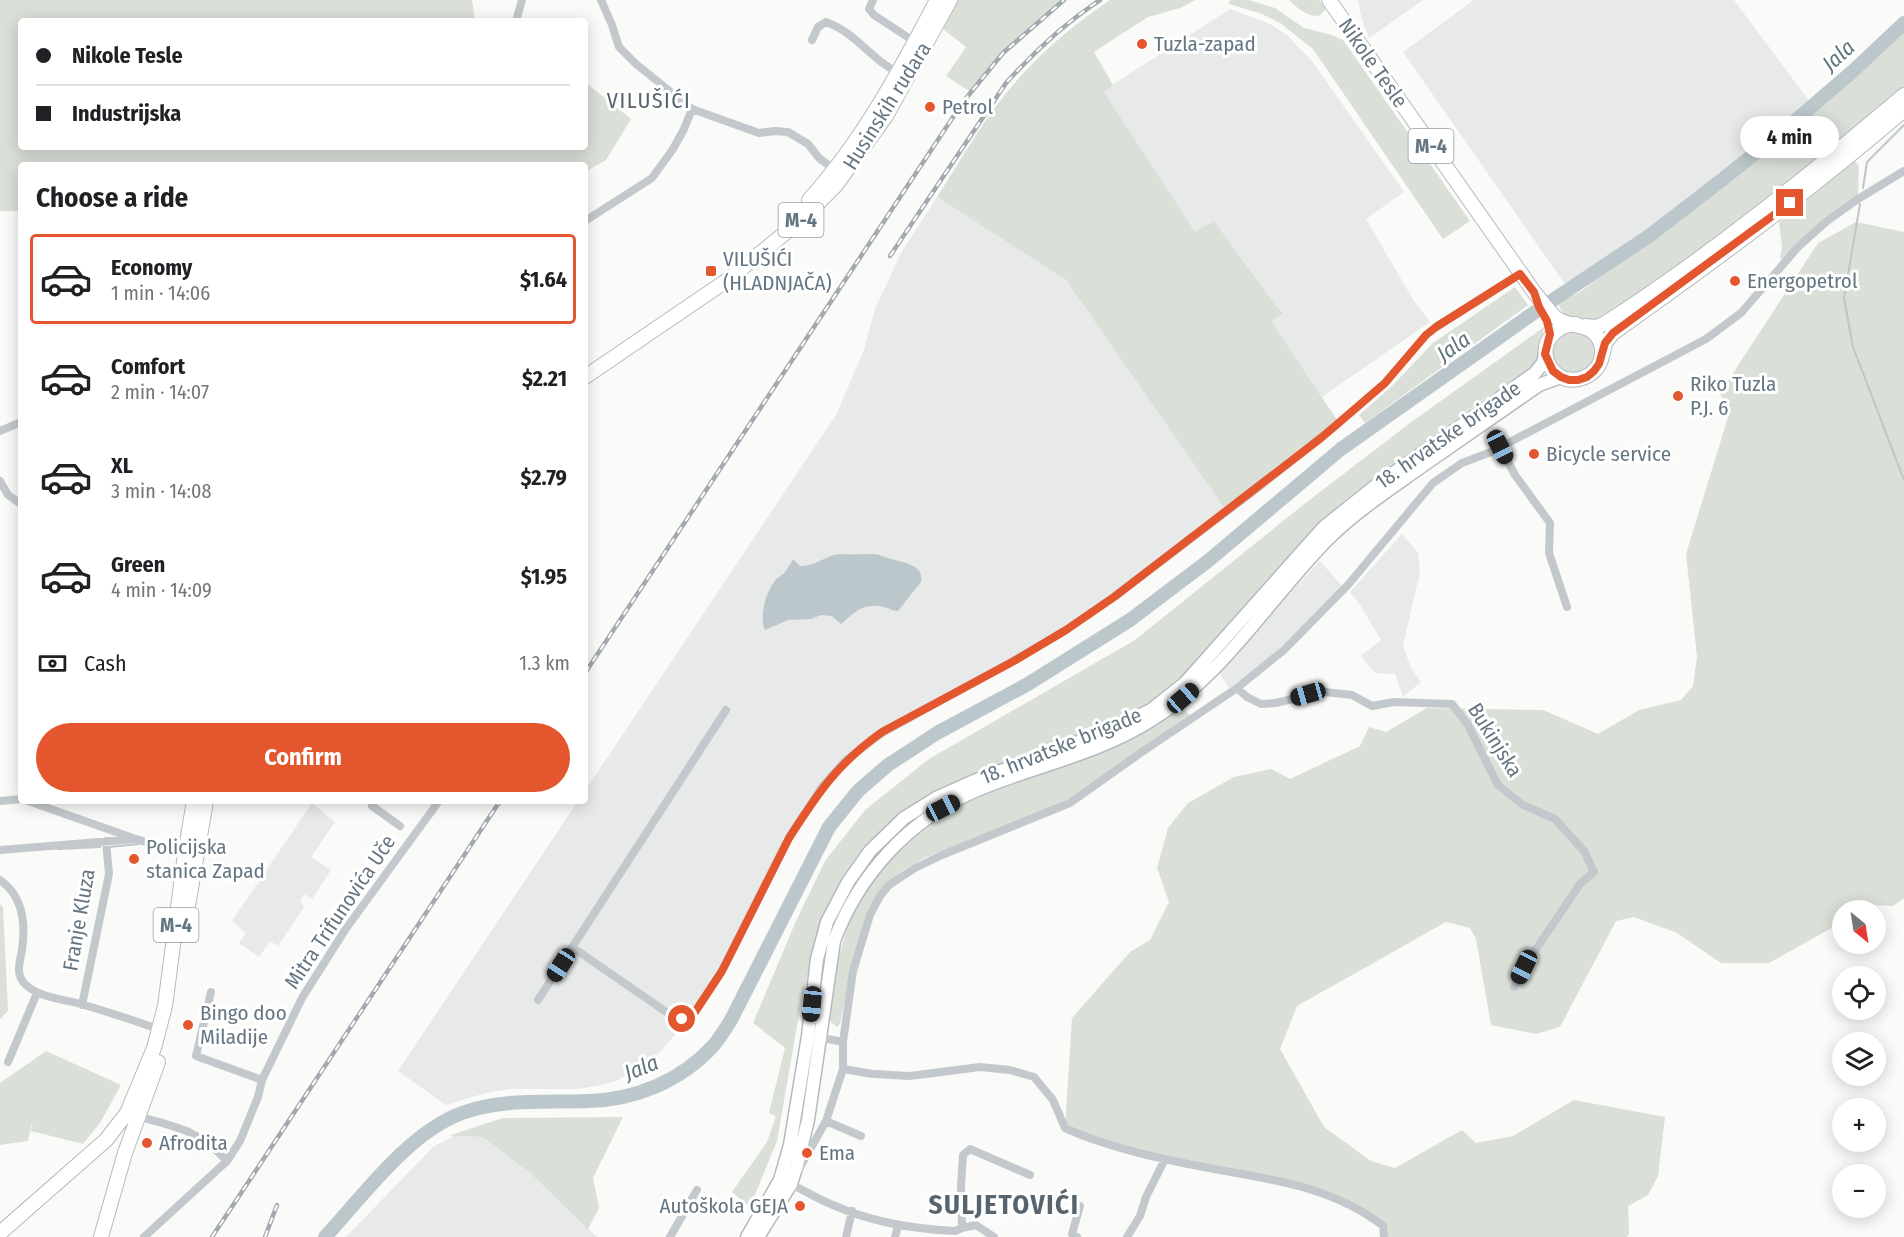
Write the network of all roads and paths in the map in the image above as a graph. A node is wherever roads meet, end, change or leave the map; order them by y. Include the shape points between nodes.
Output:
1 (522, 0) edge
2 (601, 0) edge
3 (873, 0) edge
4 (937, 0) edge
5 (950, 0) edge
6 (1329, 0) edge
7 (517, 18) edge
8 (812, 40) dead end
9 (915, 42) junction
10 (898, 72) junction
11 (1904, 94) edge
12 (692, 109) junction
13 (1904, 110) edge
14 (835, 170) junction
15 (1904, 171) edge
16 (588, 219) edge
17 (1520, 274) junction
18 (1551, 319) junction
19 (1581, 325) junction
20 (1548, 339) junction
21 (1545, 354) junction
22 (1602, 355) junction
23 (588, 365) edge
24 (588, 374) edge
25 (1561, 377) junction
26 (18, 423) edge
27 (0, 431) edge
28 (1500, 447) junction
29 (0, 481) edge
30 (4, 496) edge
31 (18, 503) edge
32 (1567, 607) dead end
33 (1237, 688) junction
34 (726, 710) dead end
35 (18, 799) edge
36 (0, 801) edge
37 (37, 804) edge
38 (194, 804) edge
39 (205, 804) edge
40 (373, 804) edge
41 (437, 804) edge
42 (400, 826) dead end
43 (136, 839) junction
44 (106, 841) junction
45 (0, 850) edge
46 (190, 856) junction
47 (0, 880) edge
48 (572, 947) junction
49 (1514, 987) dead end
50 (211, 992) dead end
51 (38, 993) junction
52 (538, 1000) dead end
53 (82, 1005) junction
54 (160, 1030) junction
55 (814, 1036) junction
56 (843, 1042) junction
57 (8, 1062) dead end
58 (843, 1069) junction
59 (262, 1080) junction
60 (132, 1115) junction
61 (825, 1121) junction
62 (861, 1136) dead end
63 (106, 1140) junction
64 (125, 1153) junction
65 (1165, 1159) junction
66 (227, 1161) junction
67 (1030, 1175) dead end
68 (791, 1184) junction
69 (697, 1190) dead end
70 (1080, 1206) dead end
71 (852, 1211) junction
72 (897, 1226) junction
73 (959, 1232) edge
74 (0, 1233) edge
75 (936, 1234) edge
76 (101, 1237) edge
77 (144, 1237) edge
78 (670, 1237) edge
79 (747, 1237) edge
80 (758, 1237) edge
81 (846, 1237) edge
82 (895, 1237) edge
83 (994, 1237) edge
84 (1077, 1237) edge
85 (1127, 1237) edge
86 (1384, 1237) edge

1 - 7 street
2 - 12 street via 619,46
3 - 9 street, Husinskih rudara via 869,9 874,15
4 - 9 main road, Husinskih rudara / M-4
5 - 24 main road, Husinskih rudara / M-4 via 886,116 836,185 800,221 726,280
6 - 17 main road, Nikole Tesle / M-4
8 - 10 street, Husinskih rudara via 818,27 826,22 832,24
9 - 10 main road, Husinskih rudara / M-4
10 - 14 main road, Husinskih rudara / M-4 via 875,114
11 - 19 main road via 1790,189 1678,273 1604,324
12 - 14 street via 759,133 788,132 808,144
12 - 16 street via 673,149 652,178
13 - 22 main road via 1773,217 1613,333
14 - 23 main road, Husinskih rudara / M-4 via 795,215 720,275
15 - 28 street via 1827,221 1798,247 1741,313 1707,339
17 - 18 main road, Nikole Tesle / M-4 via 1534,292 1539,307
17 - 48 street via 1436,327 1385,383 1330,431 1114,597 1014,661 882,732 845,760 789,838 722,971 689,1017 675,1018
18 - 19 main road
18 - 20 main road, Nikole Tesle / M-4
19 - 20 main road via 1560,327
19 - 22 main road via 1598,338
20 - 21 main road, M-4
21 - 25 main road via 1553,371
21 - 55 main road, 18. hrvatske brigade via 1535,373 1324,527 1185,683 1151,710 1105,732 974,781 904,818 870,851 827,922 817,959
22 - 25 main road via 1587,377
25 - 55 main road, 18. hrvatske brigade via 1539,385 1357,514 1328,539 1202,682 1149,722 1086,753 975,791 917,824 882,859 845,913 834,941
26 - 27 street
28 - 32 street via 1550,523 1549,553
28 - 33 street via 1462,463 1433,483 1347,586 1284,650
29 - 30 street
30 - 31 street
33 - 49 street, Bukinjska via 1261,704 1324,692 1352,695 1372,705 1452,704 1468,725 1498,785 1523,805 1555,819 1584,851 1594,872 1580,884
33 - 56 street via 1070,803 942,855 889,885 870,915 853,971
34 - 48 street
35 - 36 street
37 - 43 street
38 - 46 main road, M-4
39 - 46 main road, M-4
40 - 42 street, Mitra Trifunovića Uče
41 - 59 street, Mitra Trifunovića Uče via 345,930 302,998
43 - 44 street
43 - 46 street
44 - 45 street
44 - 53 street, Franje Kluza via 109,874
46 - 54 main road, M-4
46 - 60 main road, M-4 via 168,1035
47 - 51 street via 10,887 23,911 19,974 24,984
48 - 52 street
50 - 59 street via 196,1056
51 - 53 street, Franje Kluza
51 - 57 street
53 - 54 street, Franje Kluza
54 - 60 main road, M-4
55 - 56 street
55 - 68 main road, 18. hrvatske brigade via 808,1120
55 - 79 main road, 18. hrvatske brigade via 780,1180
56 - 58 street
58 - 61 street
58 - 65 street via 910,1076 980,1067 1010,1070 1034,1077 1053,1100 1065,1128 1108,1145
59 - 66 street, Mitra Trifunovića Uče via 240,1141
60 - 63 main road, M-4
60 - 64 main road, M-4
60 - 66 street via 190,1131
61 - 62 street
61 - 68 street
63 - 64 main road
63 - 74 main road, M-4
64 - 76 main road, M-4
65 - 85 street
65 - 86 street via 1287,1183 1346,1202 1383,1226
66 - 77 street, Mitra Trifunovića Uče
67 - 73 street via 970,1149 963,1155
68 - 71 street
68 - 80 main road, 18. hrvatske brigade
69 - 78 street
70 - 84 street via 1072,1234
71 - 72 street
71 - 81 street
72 - 75 street
72 - 82 street
73 - 75 street
73 - 83 street via 976,1225

